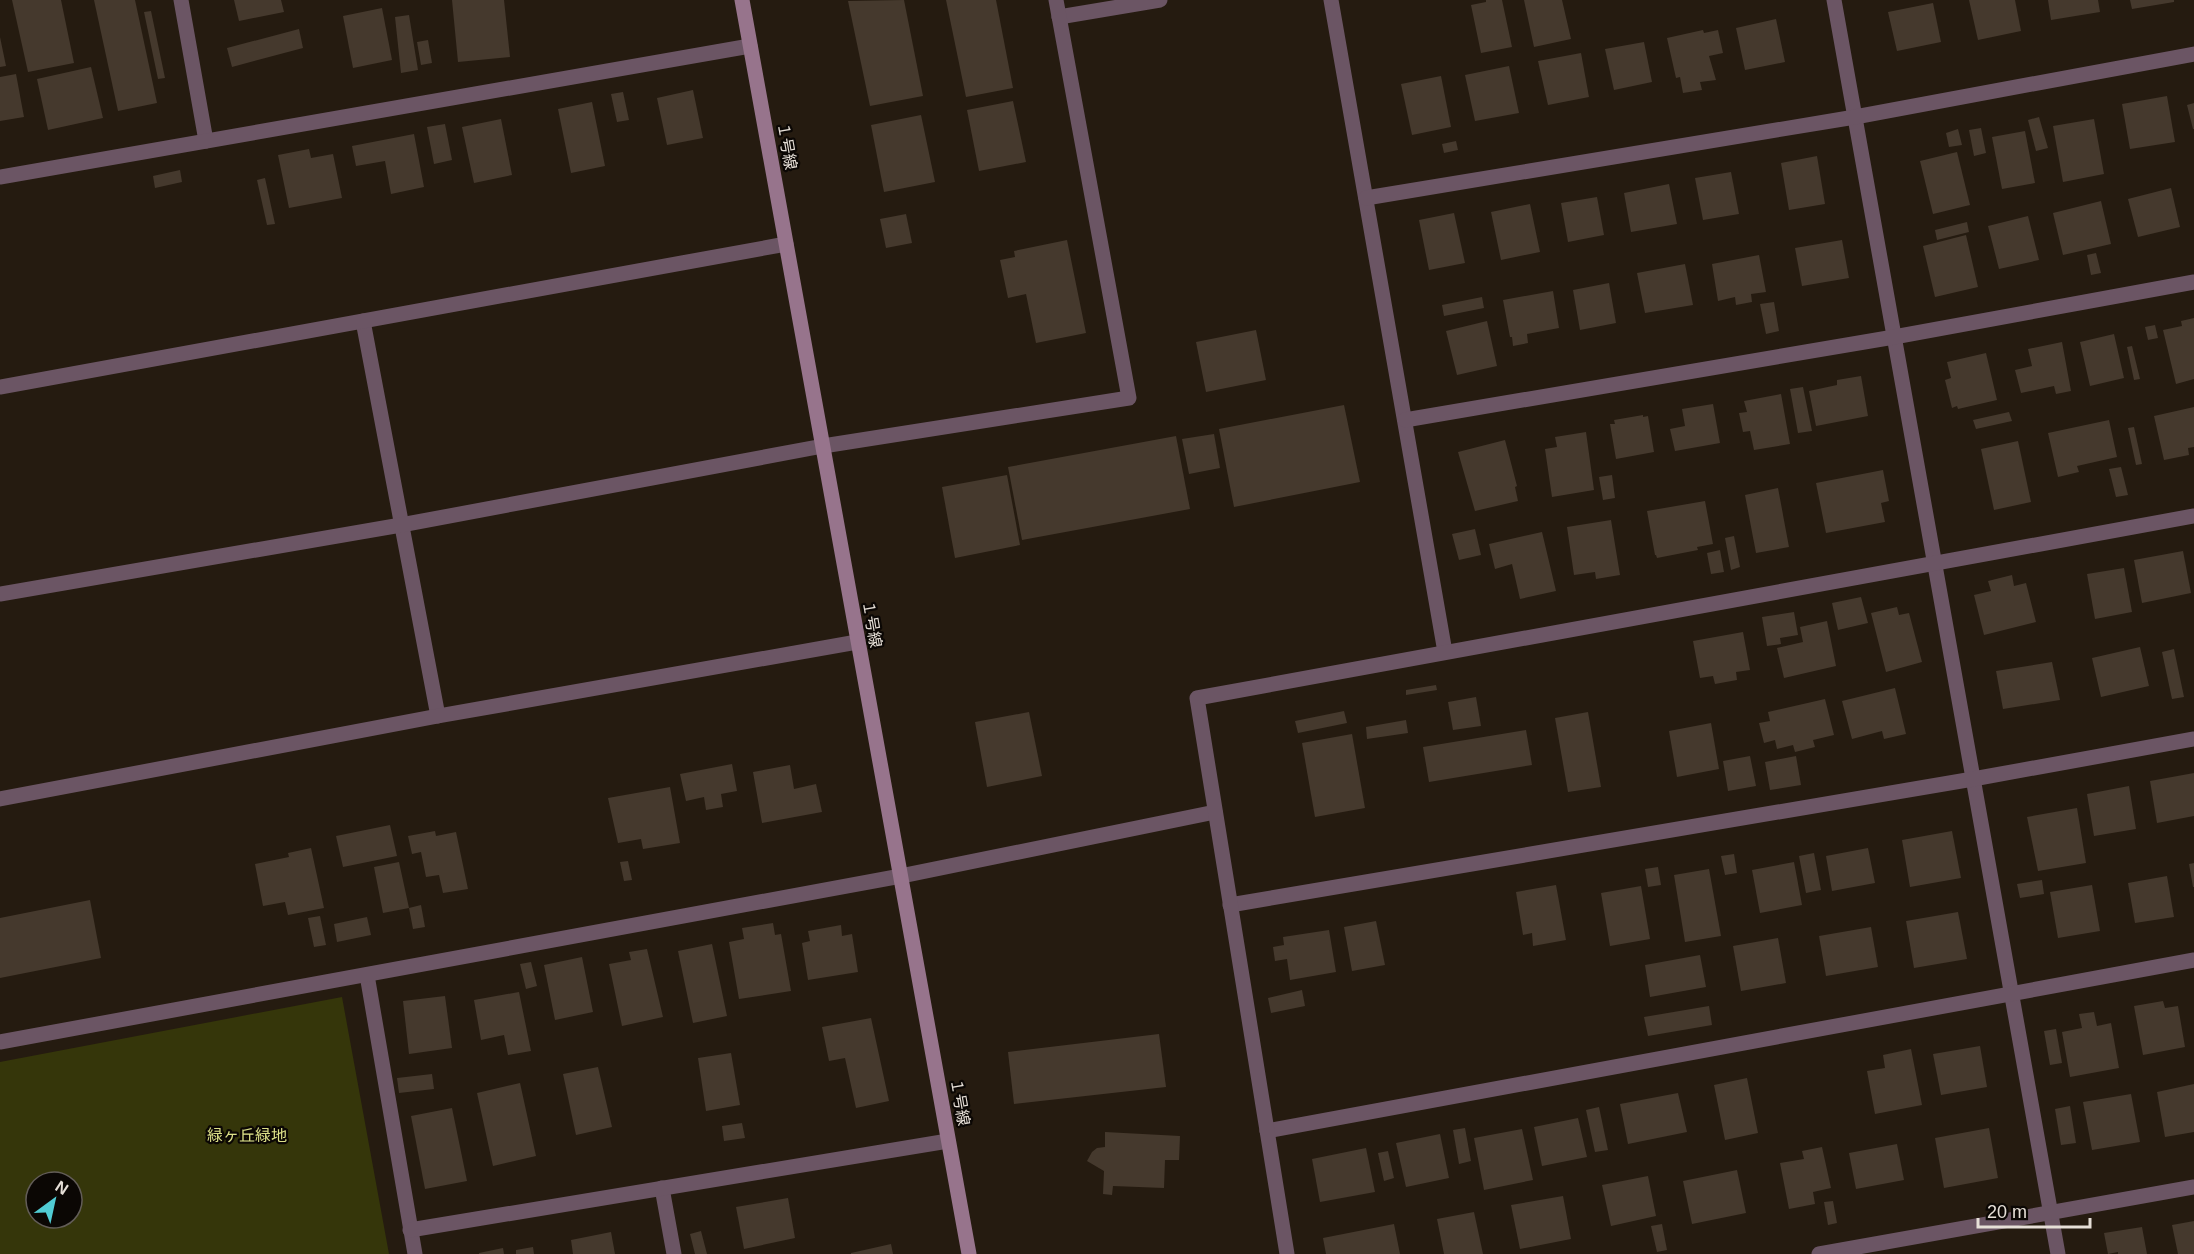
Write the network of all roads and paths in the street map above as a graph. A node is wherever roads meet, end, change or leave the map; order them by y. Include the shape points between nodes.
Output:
1 (181, 0) edge
2 (742, 0) edge
3 (1056, 0) edge
4 (1160, 0) edge
5 (1332, 0) edge
6 (1834, 0) edge
7 (1059, 17) junction
8 (750, 46) junction
9 (2194, 54) edge
10 (1855, 117) junction
11 (206, 141) junction
12 (0, 177) edge
13 (1366, 198) junction
14 (786, 244) junction
15 (2194, 282) edge
16 (363, 321) junction
17 (1894, 337) junction
18 (0, 387) edge
19 (1405, 420) junction
20 (823, 446) junction
21 (2194, 516) edge
22 (401, 525) junction
23 (1934, 562) junction
24 (0, 594) edge
25 (857, 642) junction
26 (1445, 652) junction
27 (438, 716) junction
28 (2194, 739) edge
29 (1973, 779) junction
30 (0, 799) edge
31 (1215, 812) junction
32 (901, 876) junction
33 (1230, 905) junction
34 (2194, 960) edge
35 (367, 975) junction
36 (2012, 995) junction
37 (0, 1042) edge
38 (1267, 1131) junction
39 (948, 1141) junction
40 (2194, 1187) edge
41 (662, 1188) junction
42 (2050, 1212) junction
43 (410, 1230) junction
44 (414, 1254) edge
45 (674, 1254) edge
46 (969, 1254) edge
47 (1287, 1254) edge
48 (1820, 1254) edge
49 (2058, 1254) edge

1 - 11 street
2 - 8 street, １号線
3 - 7 street
4 - 7 street
5 - 13 street
6 - 10 street
7 - 20 street via 1128,398
8 - 11 street
8 - 14 street, １号線
9 - 10 street
10 - 13 street
10 - 17 street
11 - 12 street
13 - 19 street
14 - 16 street
14 - 20 street, １号線
15 - 17 street
16 - 18 street
16 - 22 street
17 - 19 street
17 - 23 street
19 - 26 street
20 - 22 street
20 - 25 street, １号線
21 - 23 street
22 - 24 street
22 - 27 street
23 - 26 street
23 - 29 street
25 - 27 street
25 - 32 street, １号線
26 - 31 street via 1197,698
27 - 30 street
28 - 29 street
29 - 33 street
29 - 36 street
31 - 32 street
31 - 33 street
32 - 35 street
32 - 39 street, １号線
33 - 38 street
34 - 36 street
35 - 37 street
35 - 43 street
36 - 38 street
36 - 42 street
38 - 47 street
39 - 41 street
39 - 46 street, １号線
40 - 42 street
41 - 43 street
41 - 45 street
42 - 48 street
42 - 49 street
43 - 44 street

